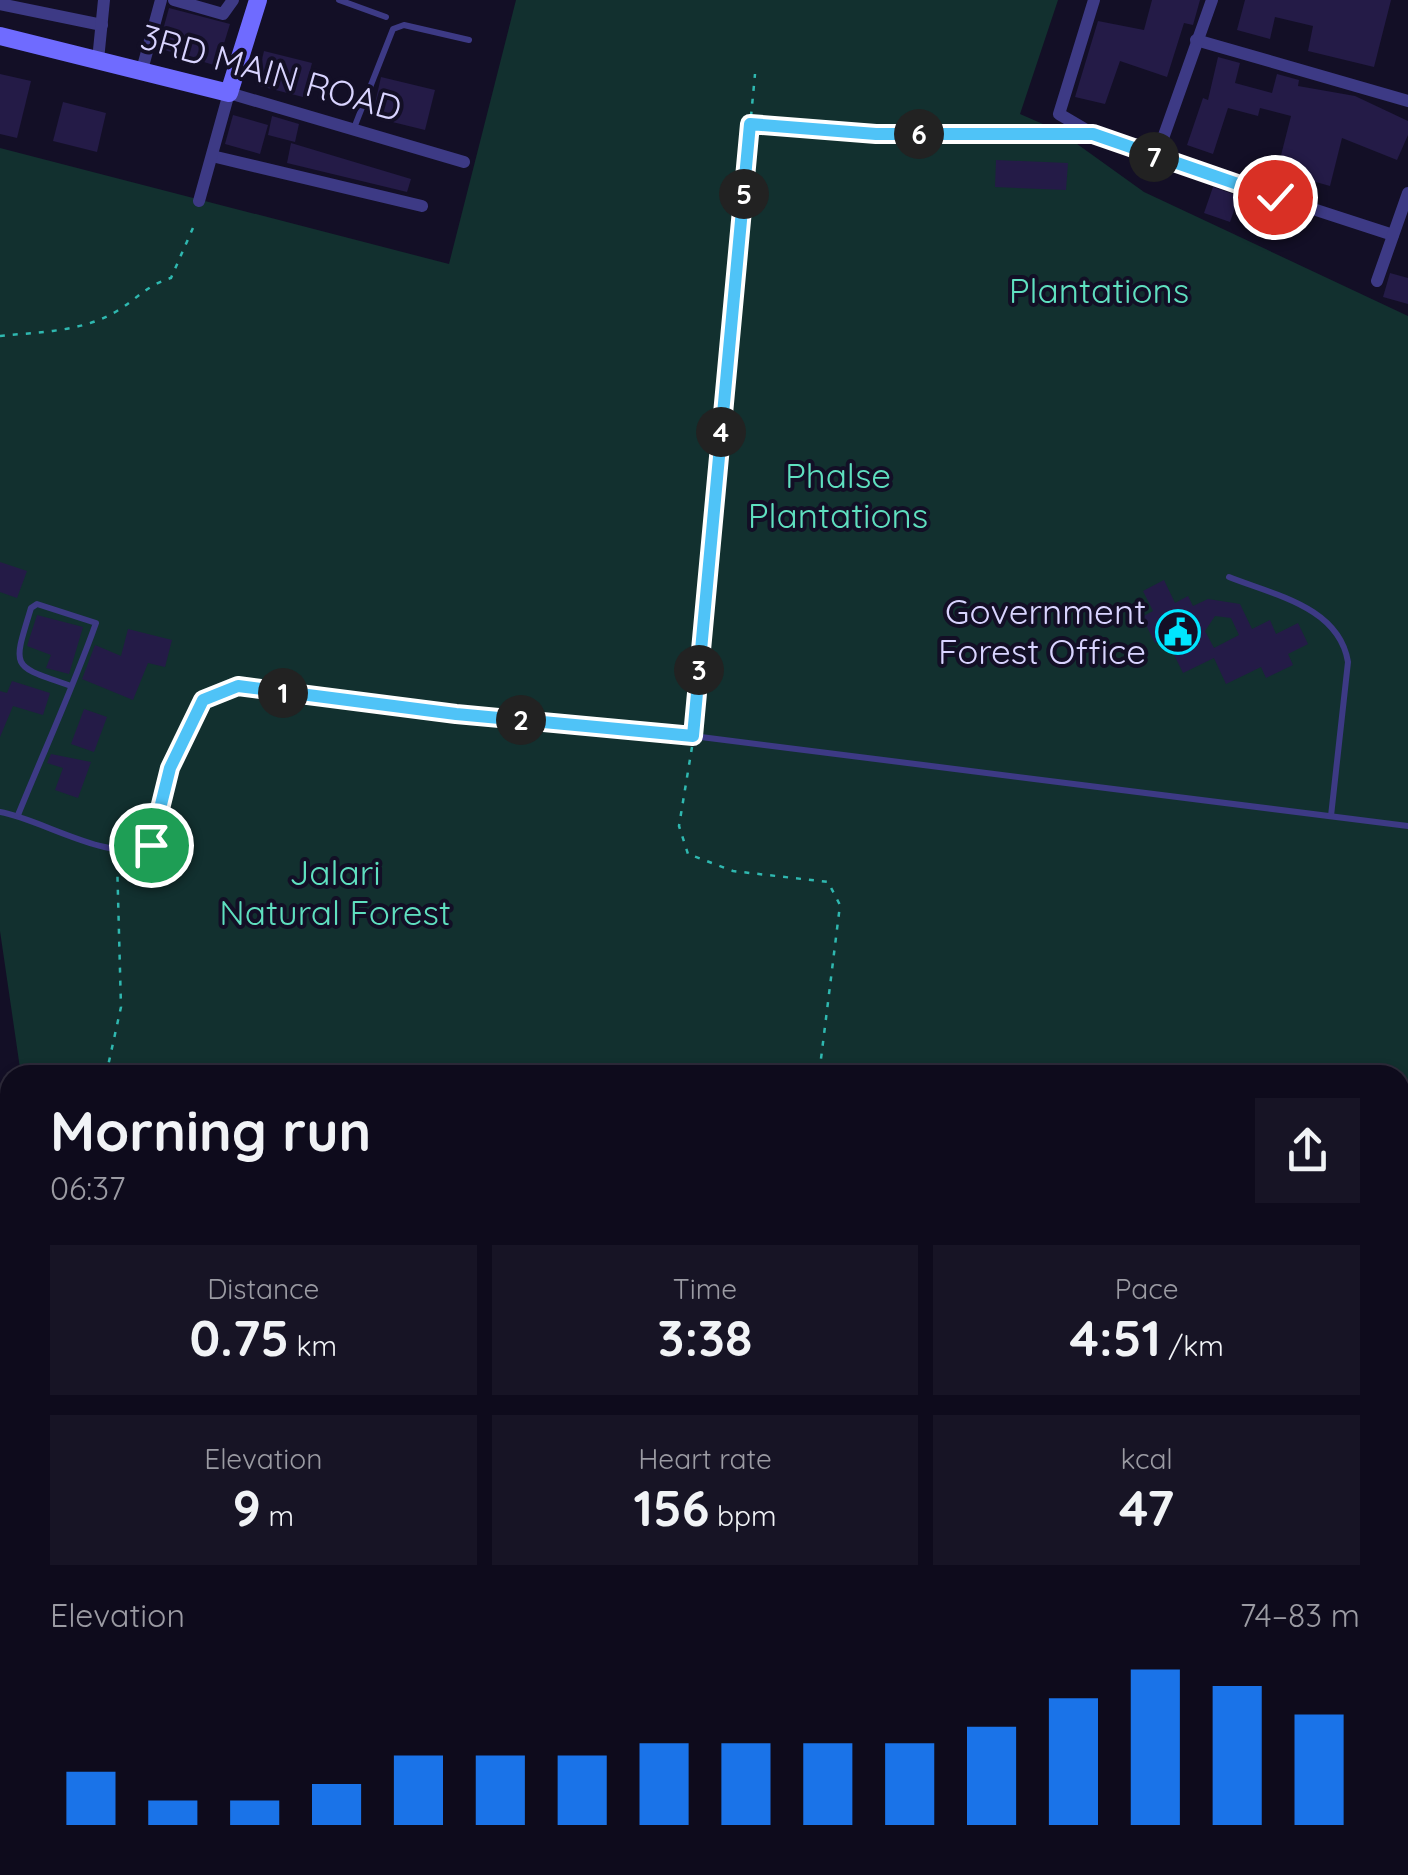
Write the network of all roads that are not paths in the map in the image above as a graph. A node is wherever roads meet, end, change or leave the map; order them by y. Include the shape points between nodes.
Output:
1 (104, 0) edge
2 (161, 0) edge
3 (174, 0) edge
4 (233, 0) edge
5 (258, 0) edge
6 (339, 0) edge
7 (1094, 0) edge
8 (1212, 0) edge
9 (0, 4) edge
10 (386, 17) dead end
11 (102, 25) junction
12 (0, 36) edge
13 (469, 40) dead end
14 (1196, 40) junction
15 (98, 60) junction
16 (142, 70) junction
17 (229, 92) junction
18 (1408, 101) edge
19 (354, 130) junction
20 (212, 156) junction
21 (1156, 158) junction
22 (464, 162) dead end
23 (1408, 193) edge
24 (199, 202) dead end
25 (422, 206) dead end
26 (1394, 235) junction
27 (1377, 281) dead end
28 (1229, 576) dead end
29 (71, 686) junction
30 (0, 812) edge
31 (18, 815) junction
32 (1331, 816) junction
33 (1408, 826) edge

1 - 11 street
2 - 16 street
3 - 4 street via 223,14
5 - 17 street
6 - 10 lane
7 - 21 street via 1059,114
8 - 14 street
9 - 11 street
11 - 15 street
12 - 15 street, 3RD MAIN ROAD
13 - 19 lane via 393,29
14 - 18 street
14 - 21 street
15 - 16 street, 3RD MAIN ROAD
16 - 17 street, 3RD MAIN ROAD
17 - 19 street, 3RD MAIN ROAD
17 - 20 street
19 - 22 street, 3RD MAIN ROAD
20 - 24 street
20 - 25 street
21 - 26 street
23 - 26 street
26 - 27 street
28 - 32 lane via 1323,615 1345,644
29 - 29 lane via 20,663 17,652 37,604 96,624
29 - 31 lane
30 - 31 lane
31 - 32 lane via 117,848 137,852 151,845 170,768 203,700 238,686
32 - 33 lane

